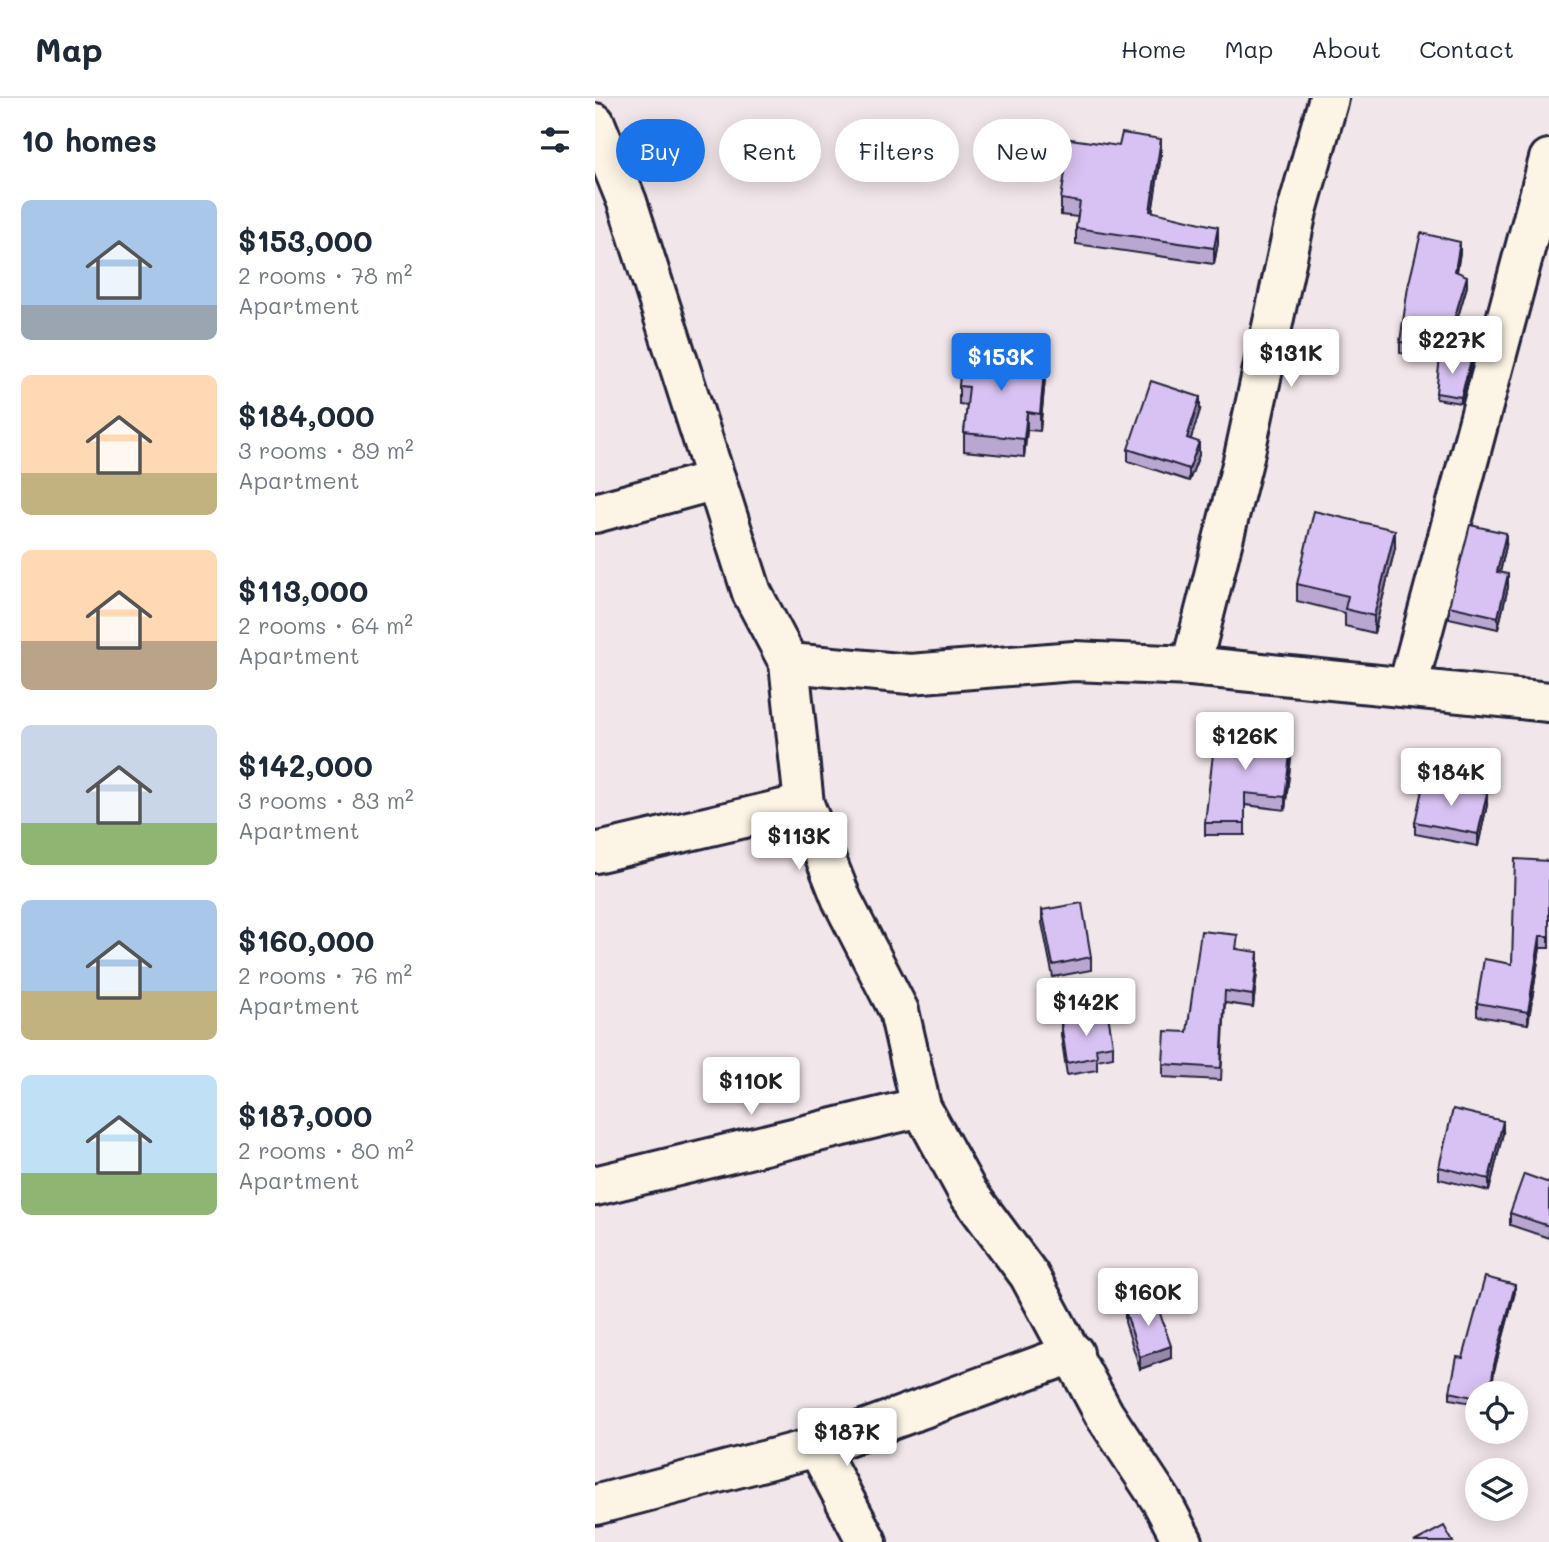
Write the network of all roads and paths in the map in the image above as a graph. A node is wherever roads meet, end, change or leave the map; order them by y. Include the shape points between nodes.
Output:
1 (1329, 98) edge
2 (595, 123) edge
3 (1549, 159) edge
4 (605, 176) edge
5 (716, 480) junction
6 (595, 513) edge
7 (789, 663) junction
8 (1191, 666) junction
9 (1408, 686) junction
10 (1549, 702) edge
11 (804, 804) junction
12 (595, 853) edge
13 (922, 1107) junction
14 (595, 1186) edge
15 (1074, 1353) junction
16 (817, 1447) junction
17 (595, 1505) edge
18 (867, 1542) edge
19 (1183, 1542) edge

1 - 8 street via 1297,211 1244,457
2 - 4 street
3 - 9 street
4 - 5 street
5 - 6 street
5 - 7 street via 752,593
7 - 8 street via 910,674 1075,662
7 - 11 street
8 - 9 street
9 - 10 street
11 - 12 street
11 - 13 street via 842,900 899,1011
13 - 14 street
13 - 15 street via 968,1193 1029,1275
15 - 16 street
15 - 19 street via 1104,1414
16 - 17 street
16 - 18 street

